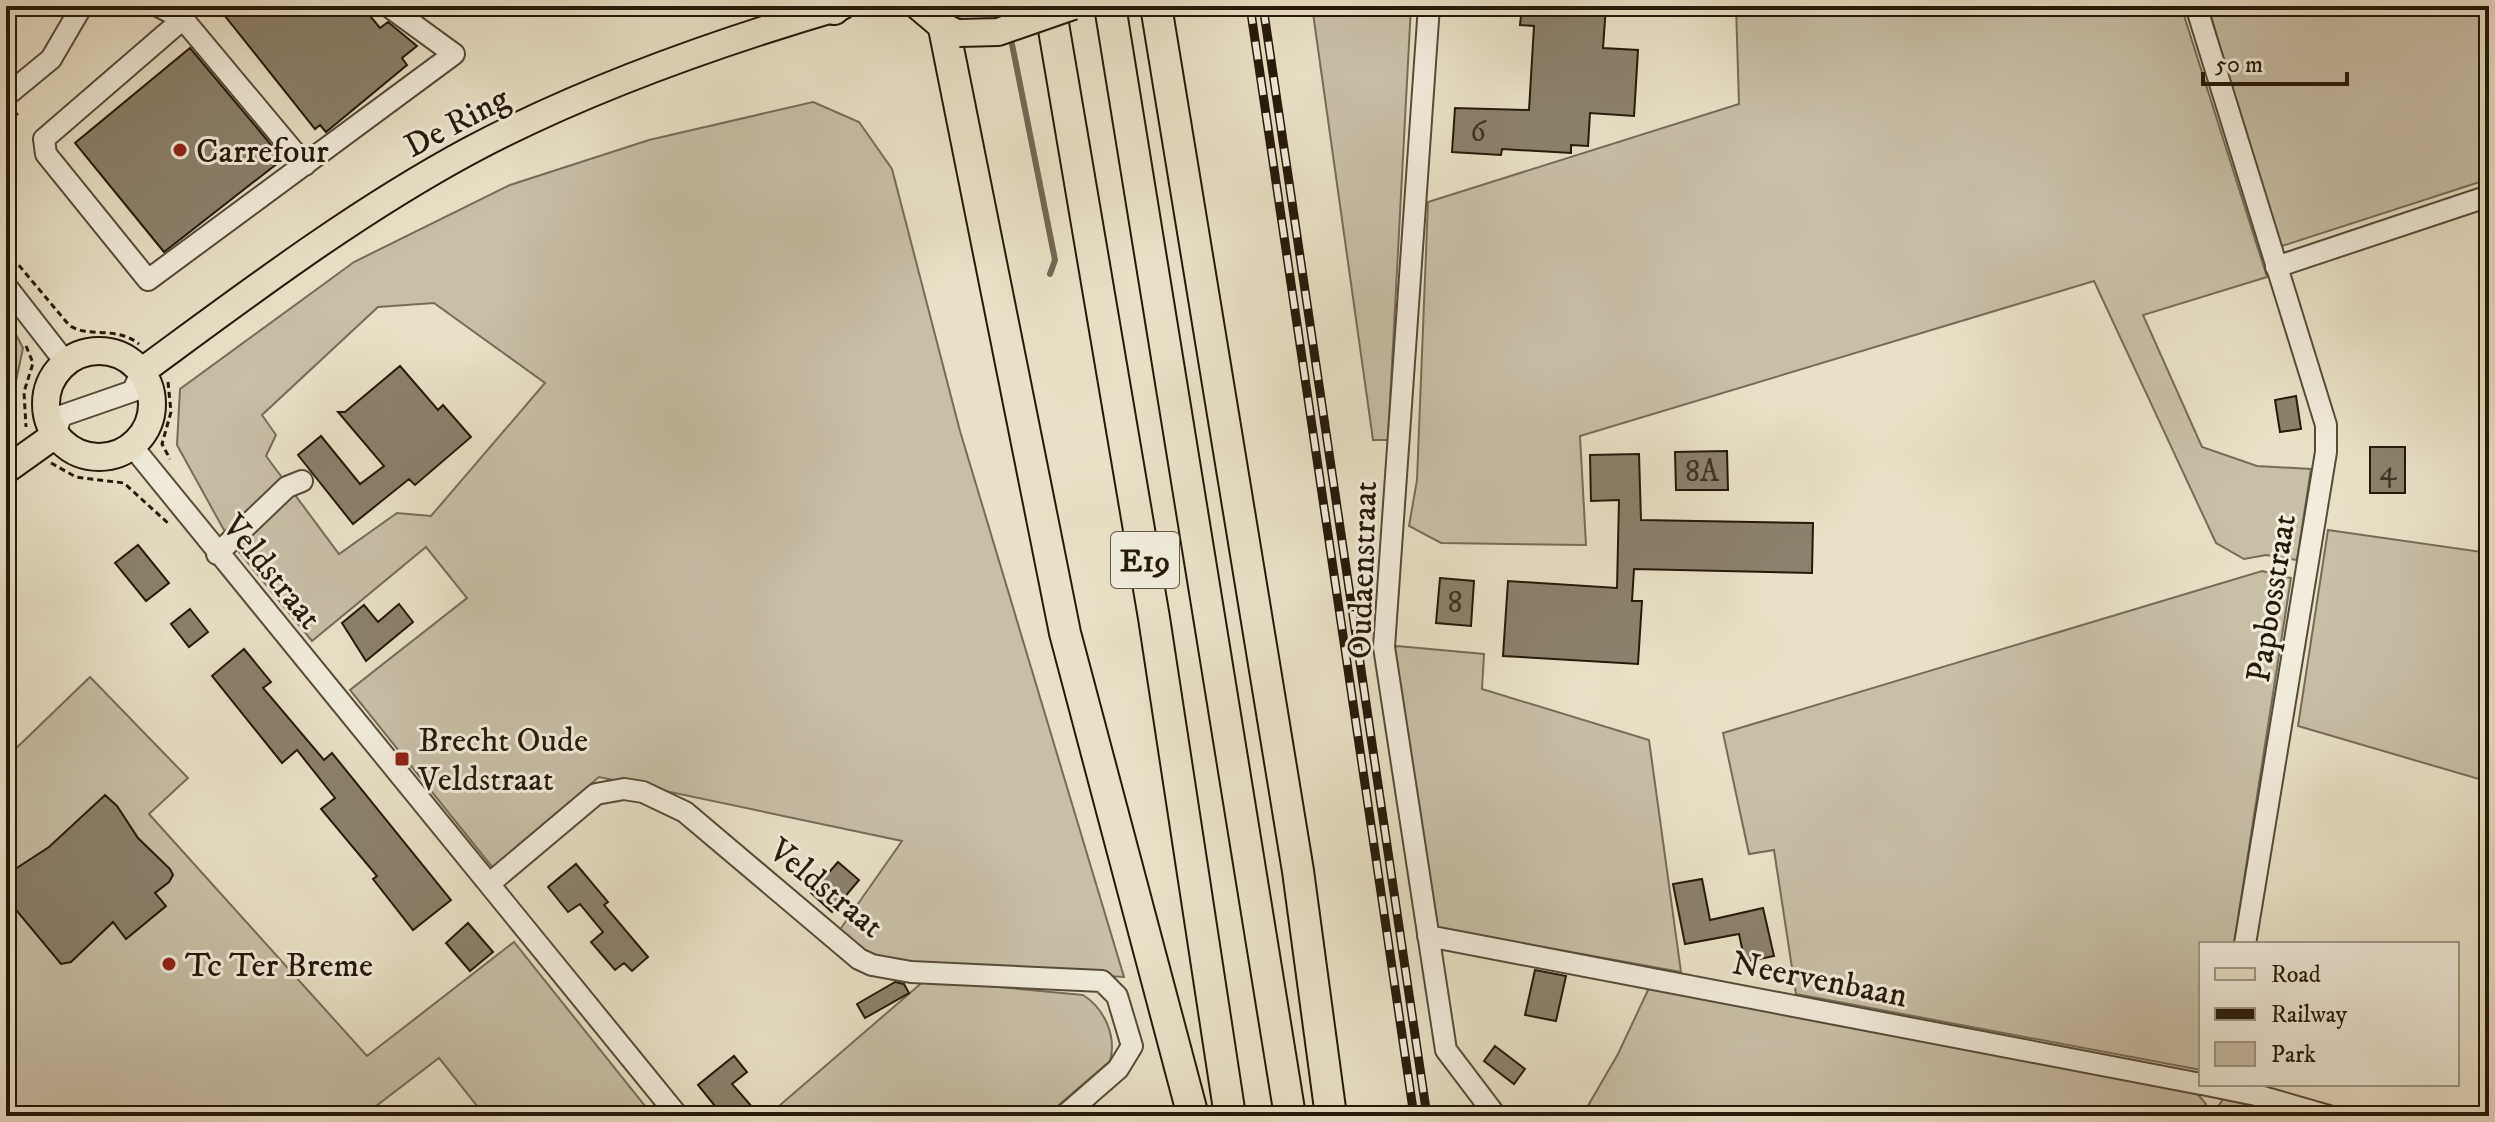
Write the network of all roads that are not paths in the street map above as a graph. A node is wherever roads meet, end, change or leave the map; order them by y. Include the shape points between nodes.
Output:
1 (82, 6) edge
2 (158, 6) edge
3 (388, 6) edge
4 (918, 6) edge
5 (1050, 6) edge
6 (1073, 6) edge
7 (1110, 6) edge
8 (1156, 6) edge
9 (1429, 6) edge
10 (2196, 6) edge
11 (837, 7) edge
12 (184, 12) edge
13 (952, 31) junction
14 (6, 96) edge
15 (305, 165) junction
16 (2489, 196) edge
17 (2276, 267) junction
18 (6, 286) edge
19 (66, 363) junction
20 (141, 372) junction
21 (47, 441) junction
22 (132, 446) junction
23 (6, 470) edge
24 (302, 481) dead end
25 (217, 554) junction
26 (489, 884) junction
27 (1428, 936) junction
28 (2245, 942) edge
29 (2199, 1083) edge
30 (2215, 1086) edge
31 (678, 1116) edge
32 (1064, 1116) edge
33 (1193, 1116) edge
34 (1230, 1116) edge
35 (1290, 1116) edge
36 (1331, 1116) edge
37 (1496, 1116) edge
38 (2329, 1116) edge

1 - 14 street via 51,59
2 - 12 street
3 - 15 street via 454,54
4 - 13 main road
5 - 34 highway, E19 via 1154,618
6 - 13 main road, bridge via 998,32
7 - 35 highway, E19
8 - 36 highway via 1298,871
9 - 27 street, Oudaenstraat via 1384,647
10 - 17 street, Papbosstraat
11 - 20 main road, De Ring via 640,75 468,152 309,252
12 - 15 street
12 - 15 street via 44,139 46,154 148,280
13 - 33 highway via 1065,633
16 - 17 street
17 - 28 street, Papbosstraat via 2326,425 2326,452
18 - 19 street
19 - 20 main road via 96,351 127,359
19 - 21 main road via 47,391
20 - 21 street via 133,391 61,416
20 - 22 main road via 152,401 150,417
21 - 22 main road via 102,457
21 - 23 main road
22 - 25 street, Veldstraat
24 - 25 street via 287,487
25 - 26 street, Veldstraat
26 - 31 street, Veldstraat
26 - 32 street, Veldstraat via 596,794 624,789 663,799 719,838 872,965 911,972 1102,981 1117,996 1132,1046 1118,1069
27 - 29 street, Neervenbaan
27 - 37 street, Oudaenstraat via 1446,1050
30 - 38 street, Neervenbaan

